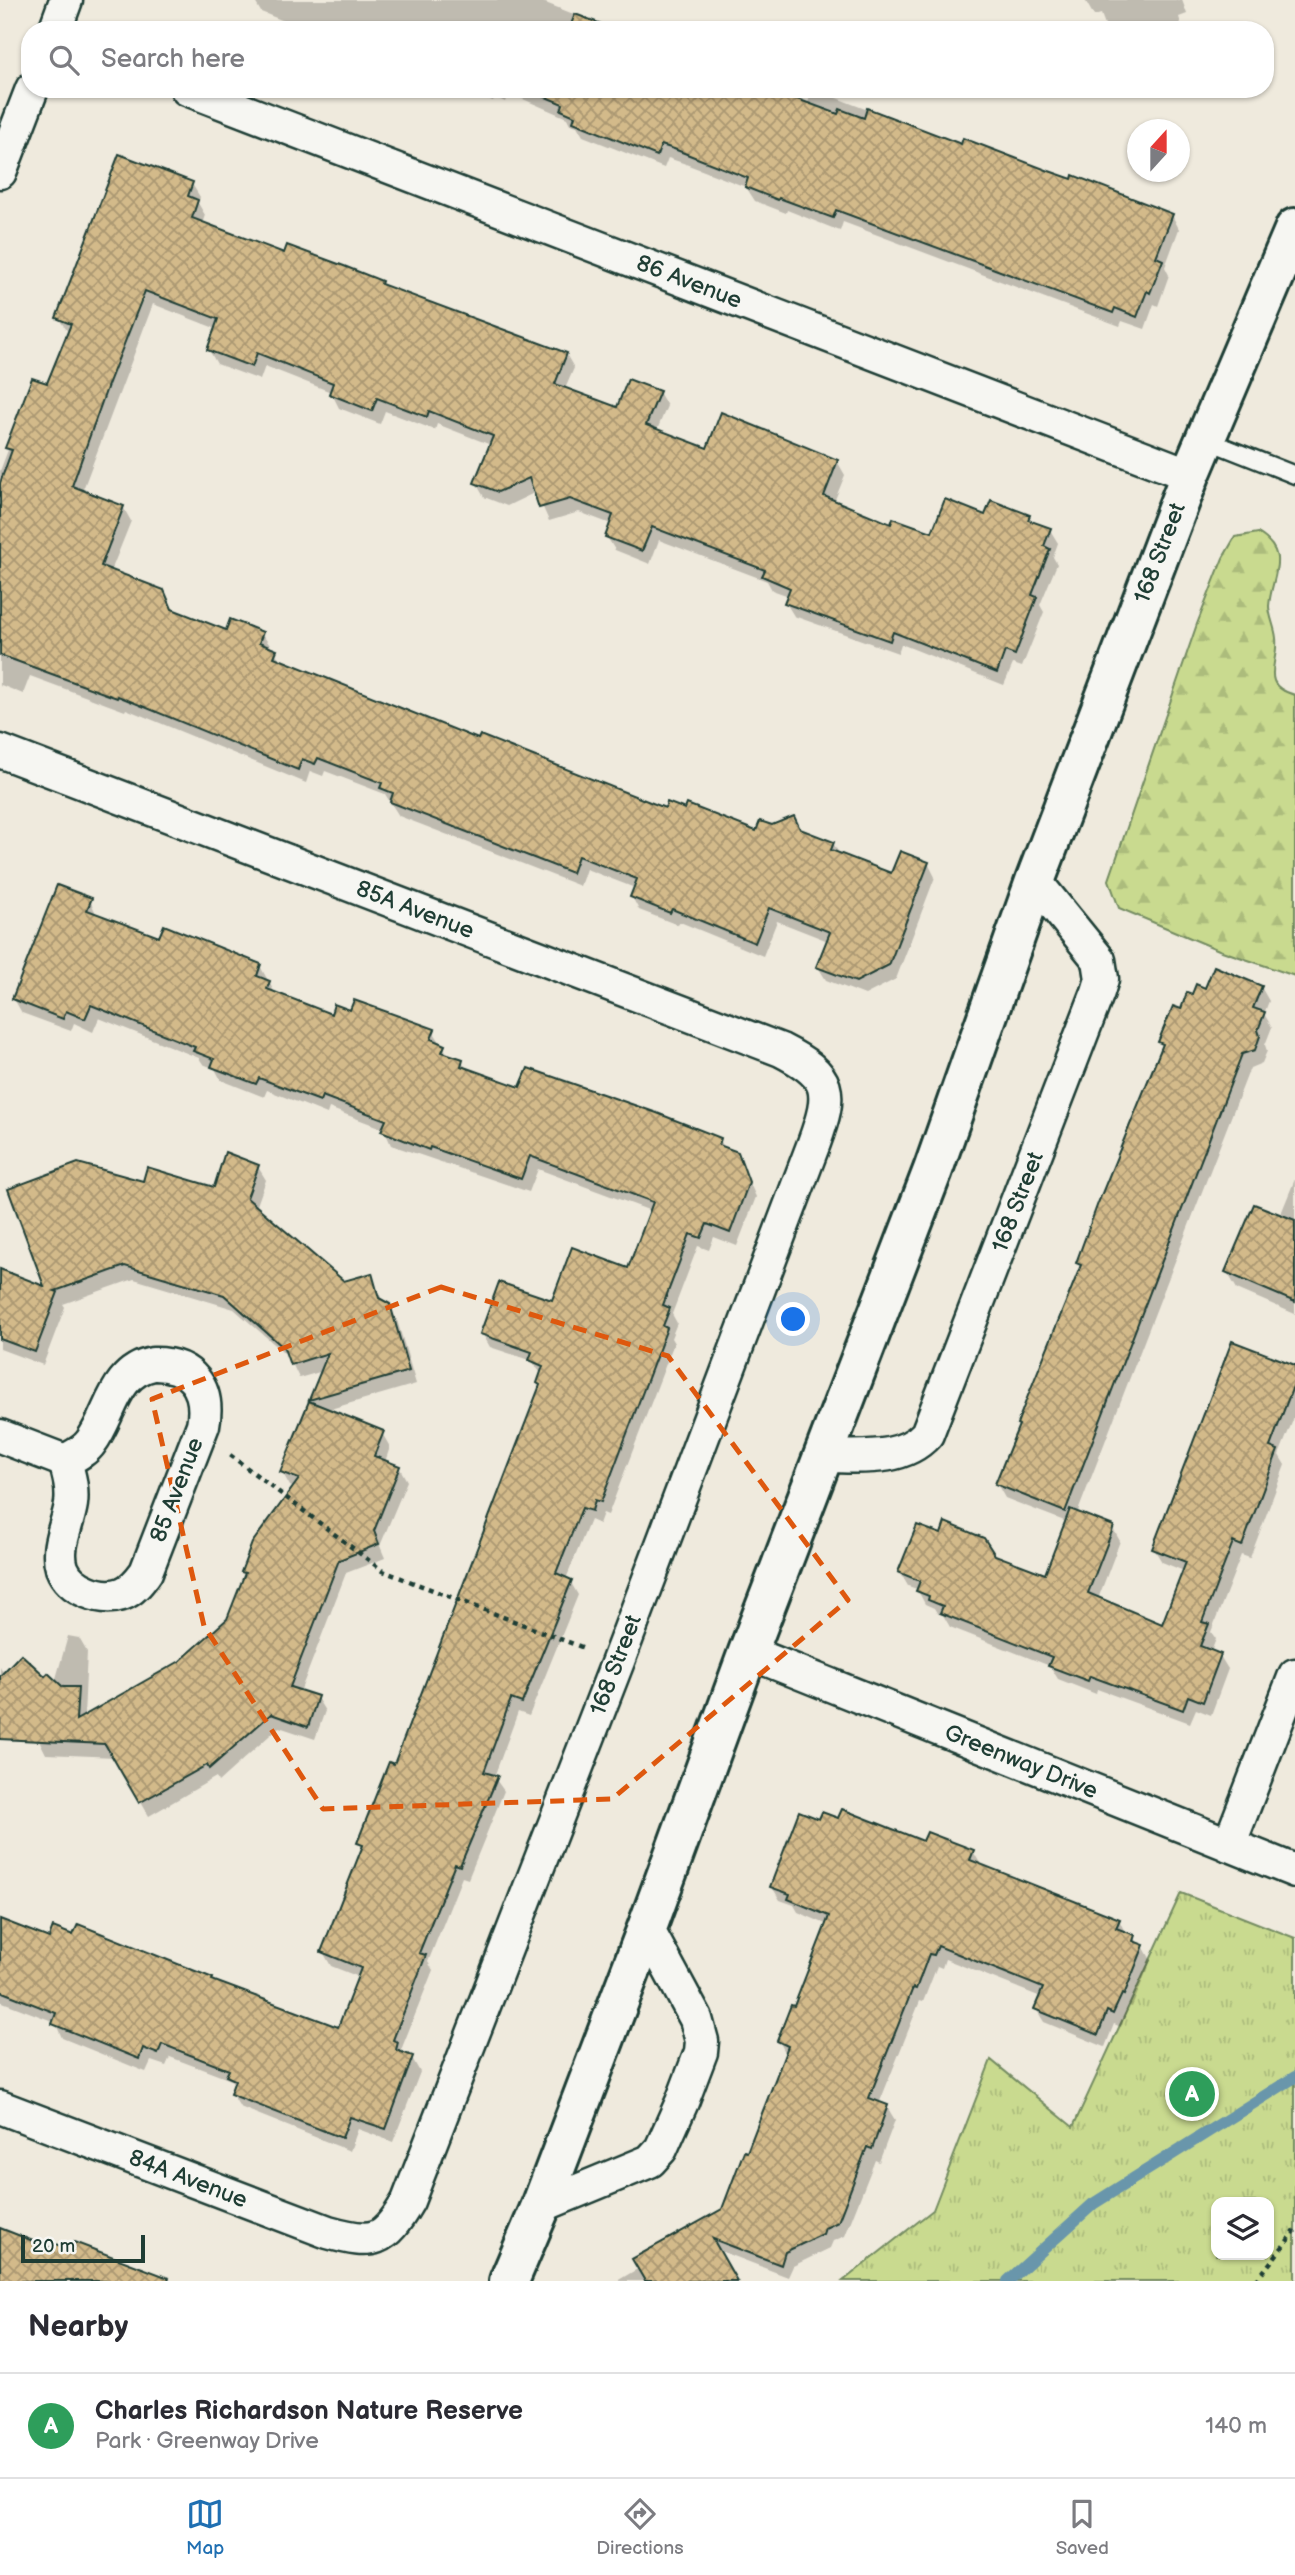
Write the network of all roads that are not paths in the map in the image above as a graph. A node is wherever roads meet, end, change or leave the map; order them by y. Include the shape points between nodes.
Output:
1 (66, 0) edge
2 (58, 21) edge
3 (29, 98) edge
4 (210, 98) edge
5 (0, 172) edge
6 (1295, 228) edge
7 (1204, 439) junction
8 (1295, 474) edge
9 (1190, 475) junction
10 (0, 751) edge
11 (1035, 881) junction
12 (822, 1081) joint
13 (0, 1436) edge
14 (824, 1456) junction
15 (65, 1461) junction
16 (748, 1652) junction
17 (1295, 1675) edge
18 (1229, 1844) junction
19 (1295, 1871) edge
20 (647, 1928) junction
21 (0, 2107) edge
22 (541, 2206) junction
23 (379, 2236) joint
24 (509, 2281) edge

1 - 2 street
3 - 5 street
4 - 9 street, 86 Avenue
6 - 7 main road, 168 Street
7 - 8 lane
7 - 9 main road, 168 Street
9 - 11 main road, 168 Street
10 - 12 street, 85A Avenue via 781,1050 803,1061
11 - 14 main road, 168 Street via 933,1170
11 - 14 street, 168 Street via 1099,960 1098,992 927,1434 903,1451
12 - 23 street, 168 Street via 820,1127 618,1661 408,2201 395,2223
13 - 15 street
14 - 16 main road, 168 Street
15 - 15 street, 85 Avenue via 71,1500 61,1546 62,1566 70,1580 86,1591 122,1594 146,1572 200,1433 205,1409 197,1383 167,1364 133,1371 123,1379 90,1443
16 - 18 street, Greenway Drive
16 - 20 main road, 168 Street
17 - 18 street
18 - 19 street, Greenway Drive
20 - 22 main road, 168 Street
20 - 22 street via 701,2030 701,2052 682,2102 661,2149 650,2161
21 - 23 street, 84A Avenue via 328,2232 354,2239
22 - 24 main road, 168 Street

